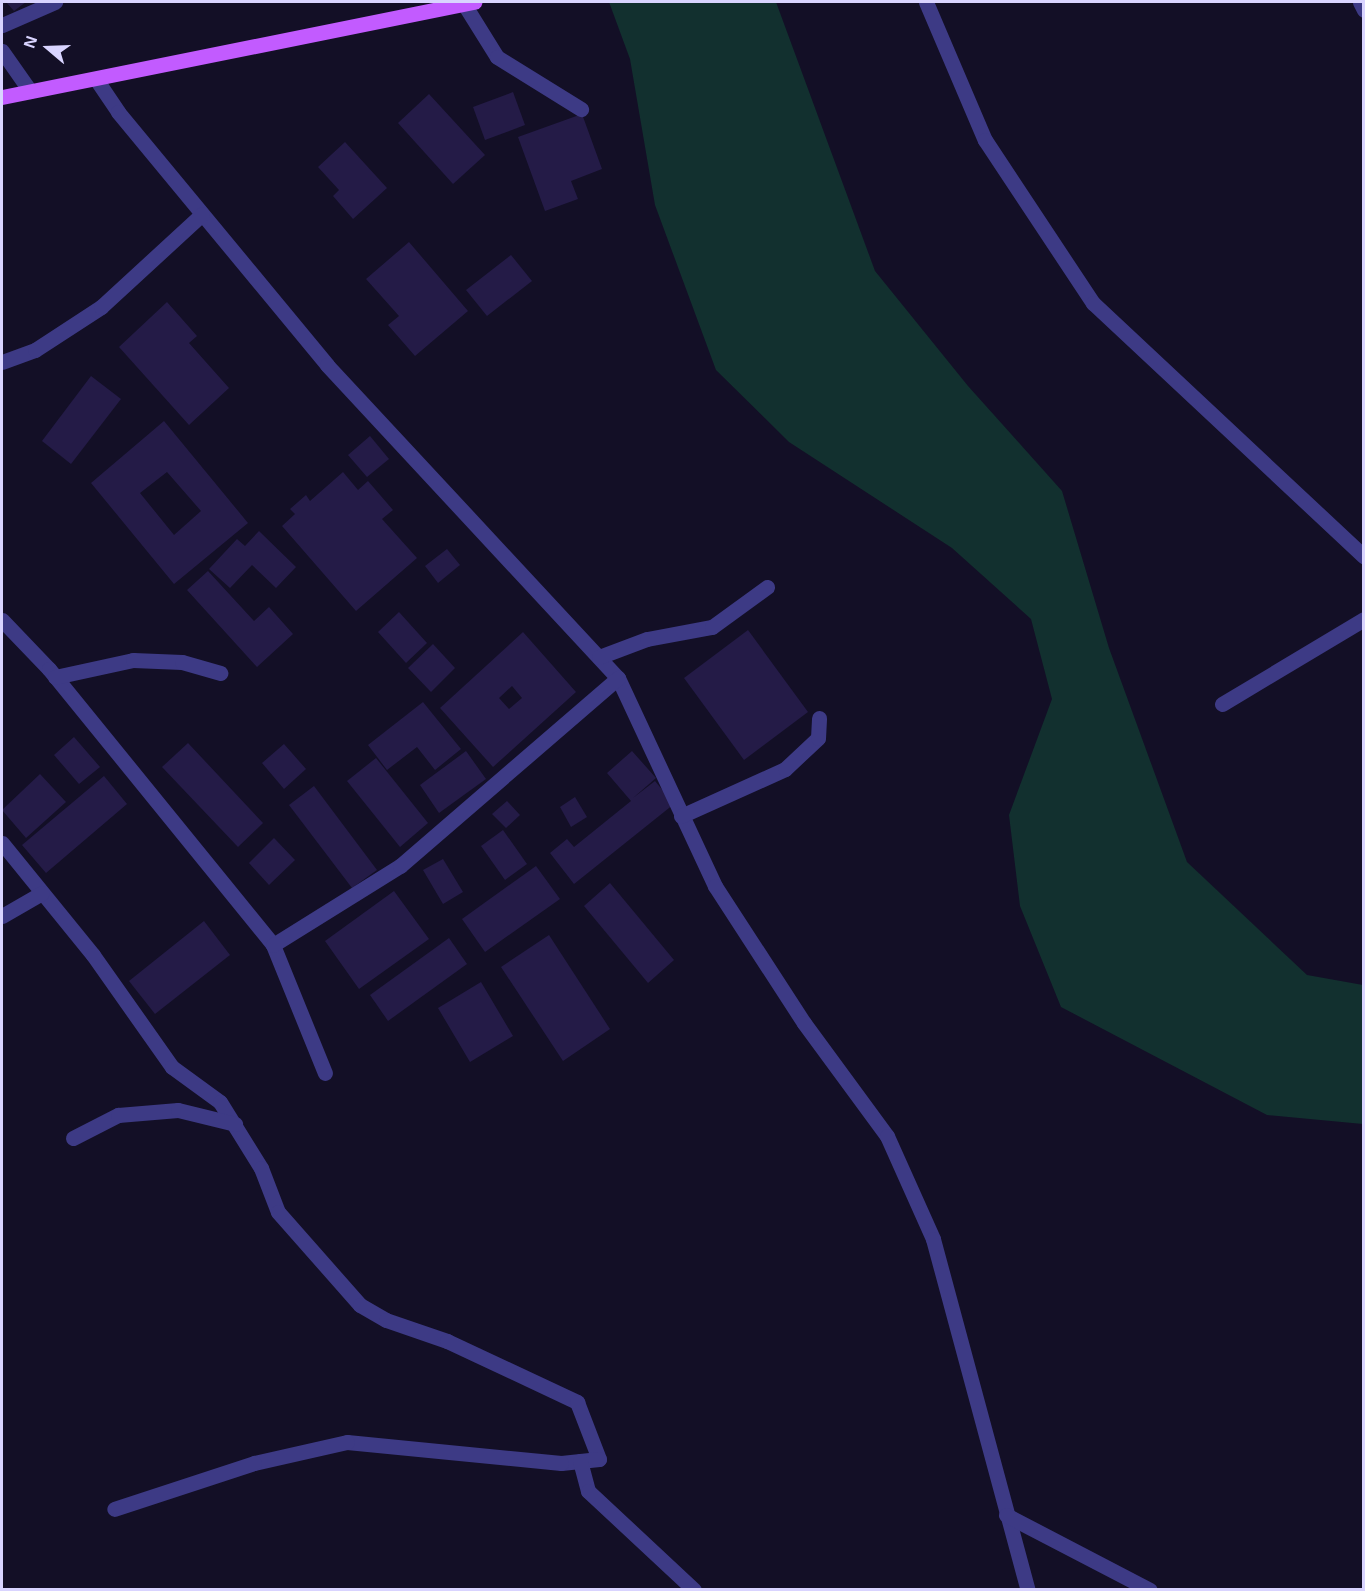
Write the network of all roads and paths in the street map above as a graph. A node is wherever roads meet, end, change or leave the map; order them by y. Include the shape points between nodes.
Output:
1 (55, 2) edge
2 (926, 2) edge
3 (1360, 2) edge
4 (470, 3) edge
5 (1364, 10) edge
6 (2, 25) edge
7 (2, 51) edge
8 (96, 79) junction
9 (30, 91) junction
10 (2, 98) edge
11 (581, 109) dead end
12 (202, 214) junction
13 (2, 363) edge
14 (1364, 557) edge
15 (767, 587) dead end
16 (1364, 619) edge
17 (2, 620) edge
18 (598, 657) junction
19 (220, 673) dead end
20 (56, 677) junction
21 (618, 678) junction
22 (1222, 704) dead end
23 (819, 718) dead end
24 (681, 816) junction
25 (2, 843) edge
26 (42, 893) junction
27 (2, 916) edge
28 (273, 945) junction
29 (325, 1073) dead end
30 (235, 1124) junction
31 (73, 1138) dead end
32 (580, 1461) junction
33 (114, 1509) dead end
34 (1006, 1515) junction
35 (694, 1590) edge
36 (1028, 1590) edge
37 (1150, 1590) edge

1 - 6 street
2 - 14 street via 985,140 1093,303
3 - 5 street
4 - 8 main road
4 - 11 street via 497,57
7 - 9 street
8 - 9 main road
8 - 12 street via 118,112
9 - 10 main road
12 - 13 street via 101,307 35,350
12 - 18 street via 327,365
15 - 18 street via 712,627 647,639
16 - 22 street
17 - 20 street
18 - 21 street
19 - 20 street via 182,662 133,660
20 - 28 street
21 - 24 street
21 - 28 street via 400,866
23 - 24 street via 818,738 785,769
24 - 34 street via 715,885 804,1023 886,1136 933,1239
25 - 26 street
26 - 27 street
26 - 30 street via 93,956 172,1067 220,1102
28 - 29 street
30 - 31 street via 178,1110 118,1115
30 - 32 street via 261,1168 278,1212 360,1305 386,1320 447,1341 577,1402 599,1459
32 - 33 street via 561,1464 347,1442 254,1463
32 - 35 street via 588,1491
34 - 36 street
34 - 37 street

